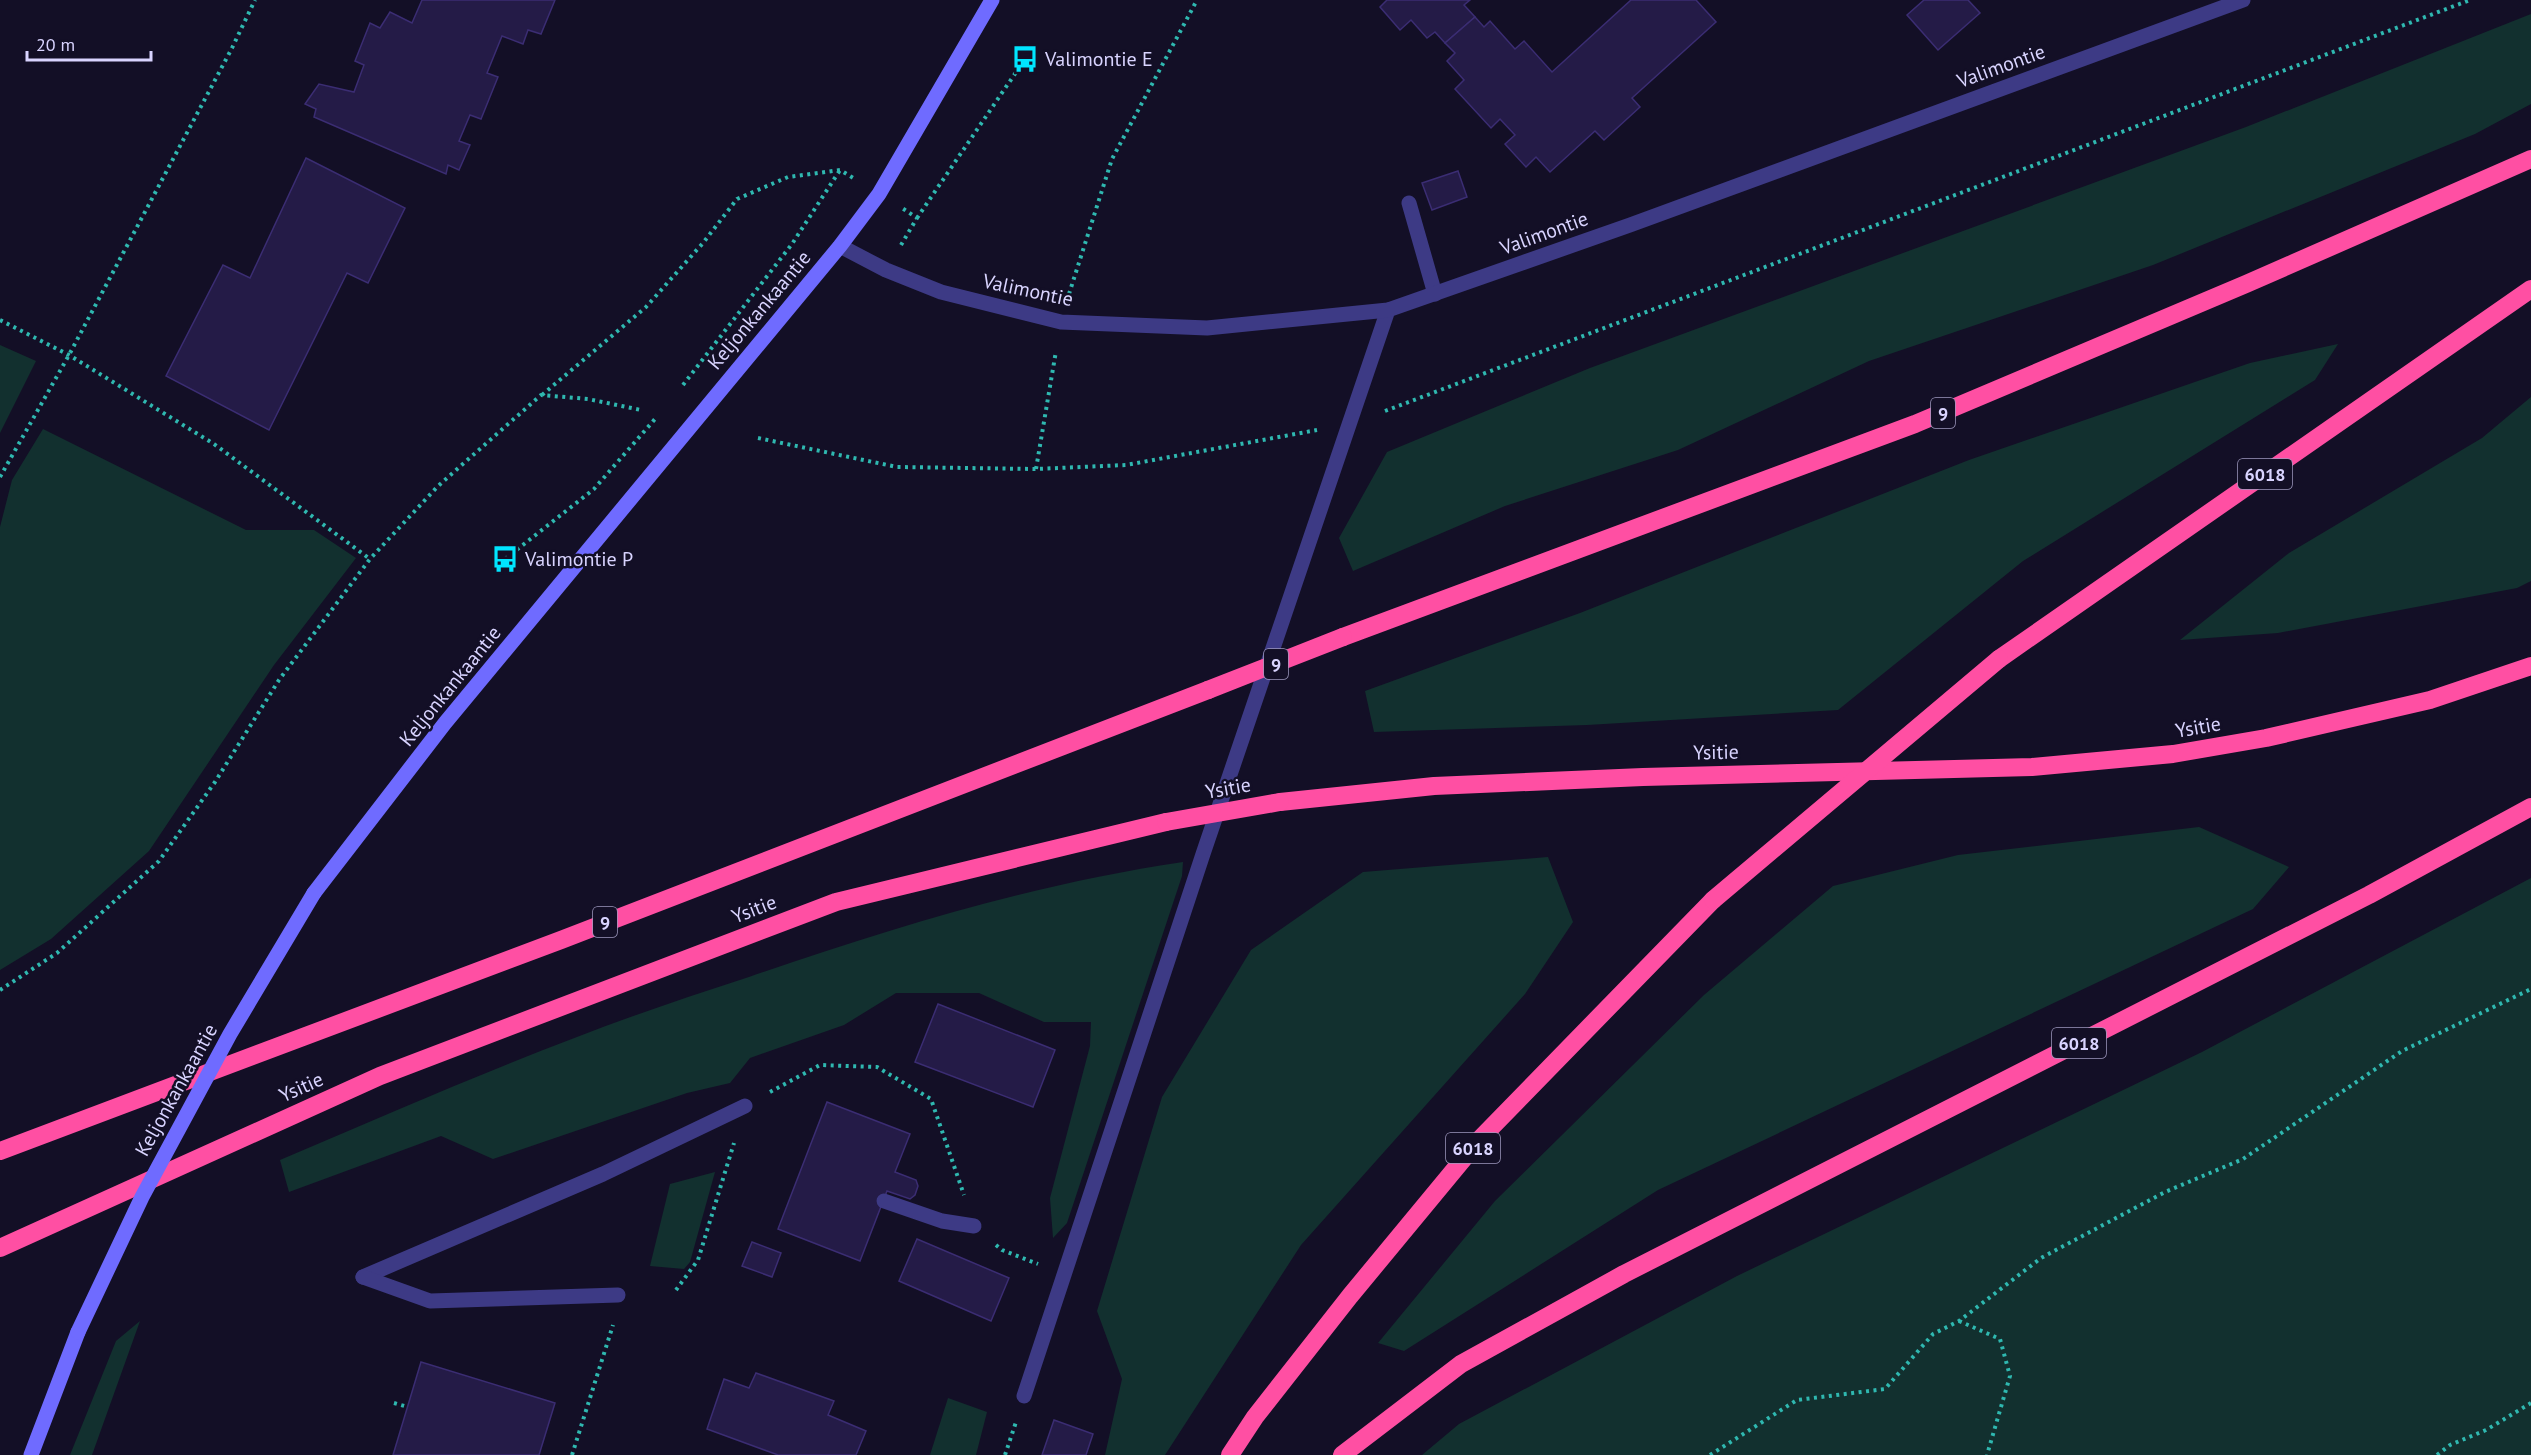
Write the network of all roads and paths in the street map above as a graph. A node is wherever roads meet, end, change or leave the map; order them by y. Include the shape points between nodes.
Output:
1 (255, 0) edge
2 (992, 0) edge
3 (1197, 0) edge
4 (2243, 0) edge
5 (2470, 0) edge
6 (1025, 59) dead end
7 (2531, 159) edge
8 (879, 194) junction
9 (1409, 203) dead end
10 (917, 218) junction
11 (840, 246) junction
12 (886, 270) junction
13 (2531, 289) edge
14 (1435, 294) junction
15 (1388, 310) junction
16 (0, 320) edge
17 (1061, 322) junction
18 (69, 355) junction
19 (680, 388) dead end
20 (541, 395) junction
21 (641, 410) dead end
22 (659, 414) dead end
23 (1351, 423) junction
24 (758, 438) dead end
25 (1036, 468) junction
26 (0, 477) edge
27 (370, 559) junction
28 (505, 559) dead end
29 (2531, 666) edge
30 (2531, 807) edge
31 (2531, 989) edge
32 (0, 990) edge
33 (745, 1106) junction
34 (0, 1151) edge
35 (884, 1201) dead end
36 (974, 1226) junction
37 (0, 1248) edge
38 (1064, 1273) junction
39 (676, 1290) dead end
40 (618, 1295) dead end
41 (1959, 1321) junction
42 (604, 1352) dead end
43 (1024, 1396) dead end
44 (394, 1403) dead end
45 (2531, 1403) edge
46 (408, 1407) dead end
47 (32, 1455) edge
48 (572, 1455) edge
49 (1230, 1455) edge
50 (1342, 1455) edge
51 (1710, 1455) edge
52 (1987, 1455) edge
53 (2437, 1455) edge

1 - 18 path
2 - 8 main road, Keljonkankaantie
3 - 17 path via 1112,159
4 - 14 street, Valimontie
5 - 23 path
6 - 10 path
7 - 34 highway, 9, bridge via 1915,424 1343,637 561,940
8 - 10 path
8 - 11 main road, Keljonkankaantie
9 - 14 street
10 - 12 path
11 - 12 street, Valimontie
11 - 47 main road, Keljonkankaantie, bridge via 445,723 314,893 230,1034 142,1197 78,1332
12 - 17 street, Valimontie via 941,292
13 - 49 highway, 6018, bridge via 1999,659 1713,900 1479,1140 1350,1296
14 - 15 street, Valimontie
15 - 17 street, Valimontie via 1207,327
15 - 23 street
16 - 18 path
17 - 25 path
18 - 26 path
18 - 27 path via 214,444
19 - 20 path via 792,244 840,170 788,177 737,199 646,307
20 - 21 path via 588,399
20 - 27 path via 438,486
22 - 28 path via 594,489
23 - 25 path via 1126,465
23 - 38 street
24 - 25 path via 897,467
27 - 32 path via 279,680 215,782 159,861 57,953
29 - 37 highway, Ysitie, bridge via 2430,700 2266,738 2174,754 2032,767 1434,786 1280,802 1166,822 836,902 380,1076
30 - 50 highway, 6018 via 2369,895 1614,1279 1461,1364
31 - 41 path via 2402,1051 2243,1158 2165,1192 2041,1258
33 - 36 path via 820,1065 877,1067 931,1099
33 - 39 path via 698,1260
33 - 40 street via 603,1174 363,1277 430,1301
35 - 36 street via 942,1221
36 - 38 path via 1002,1250
38 - 43 street
41 - 51 path via 1933,1334 1885,1389 1797,1400
41 - 52 path via 2000,1339 2010,1376
42 - 48 path
44 - 46 path
45 - 53 path

